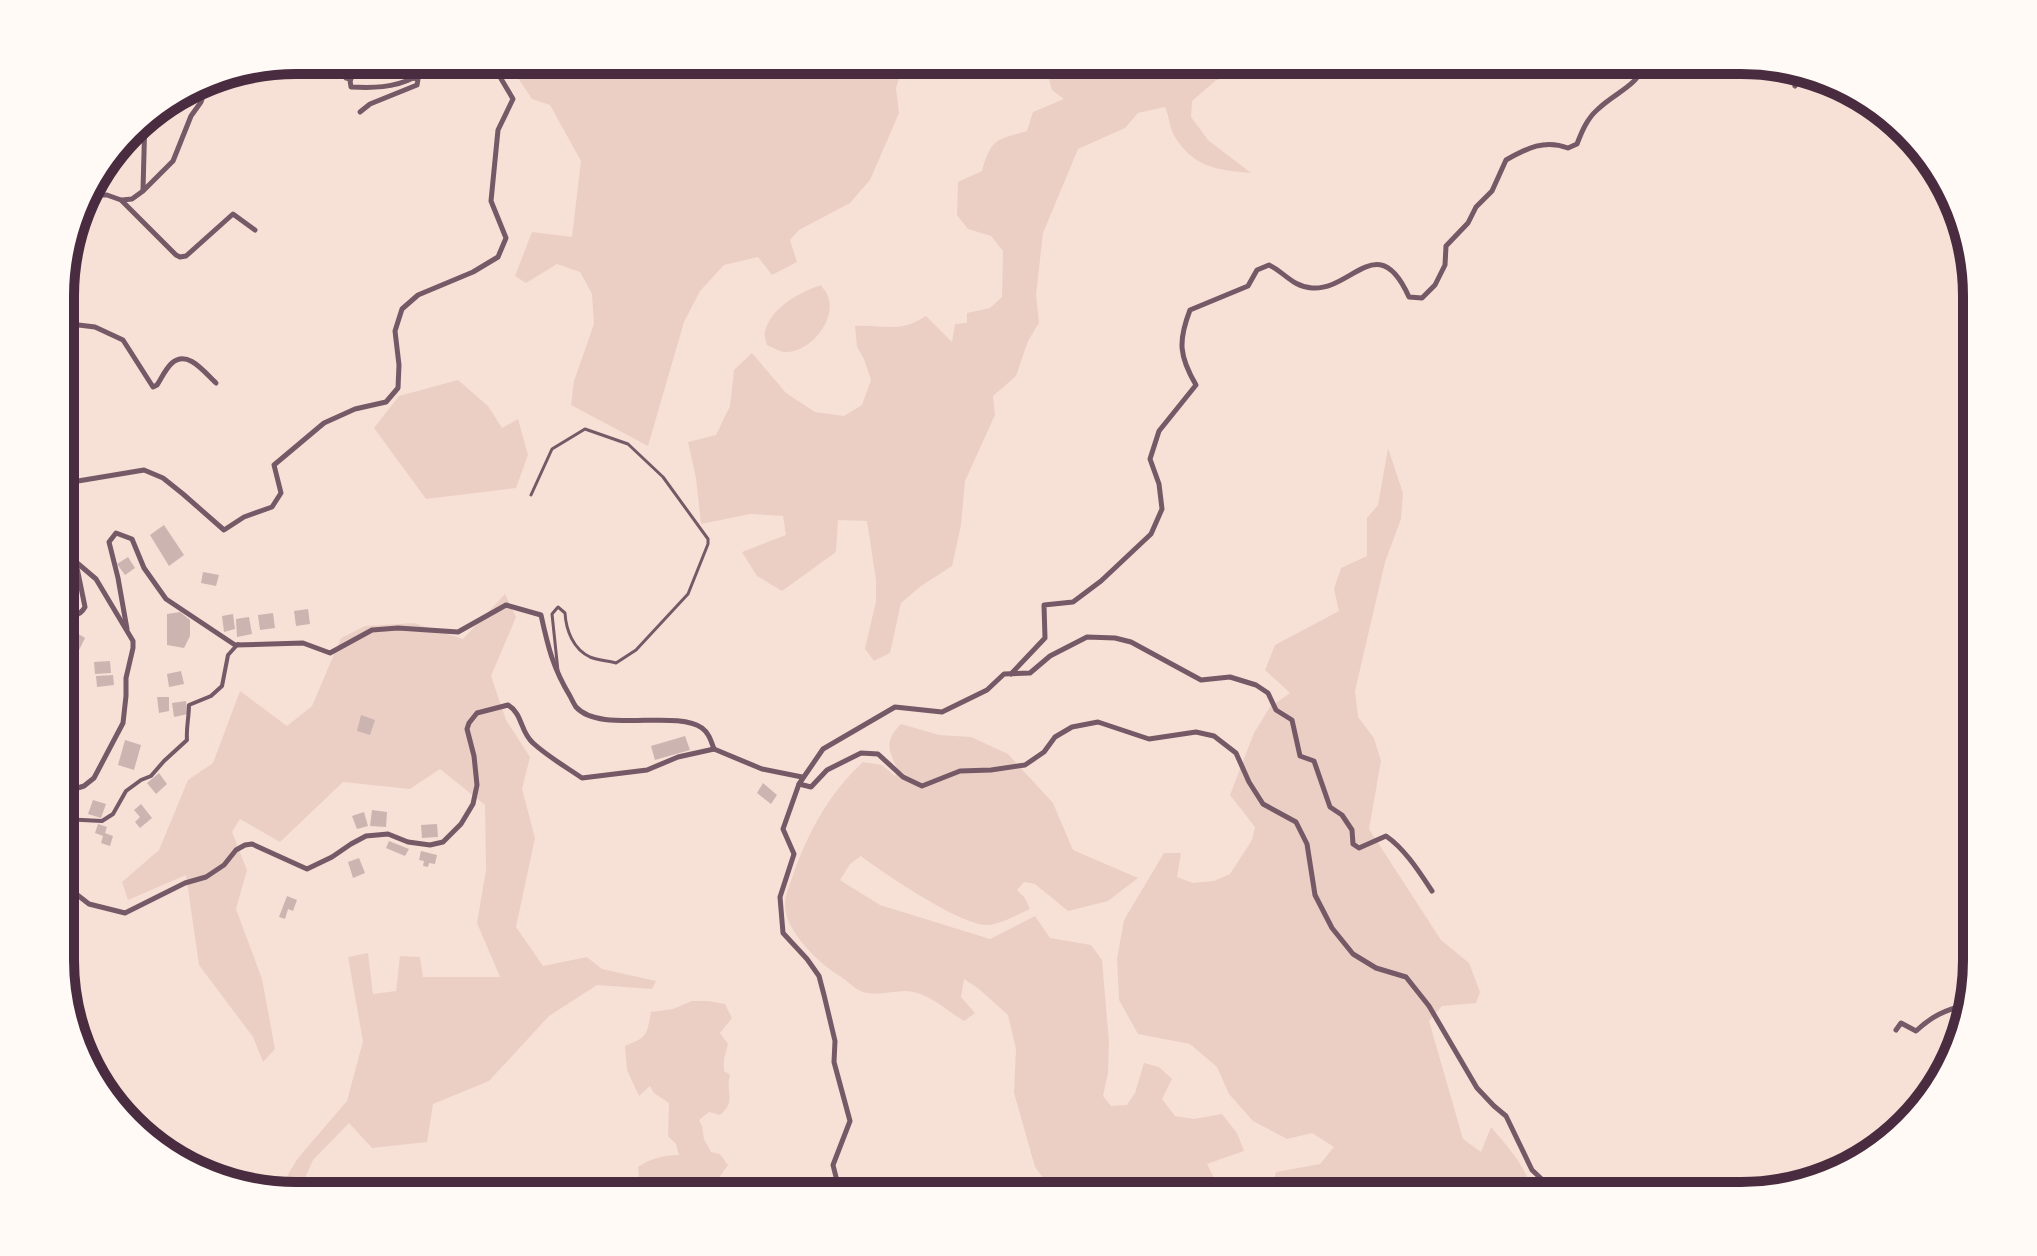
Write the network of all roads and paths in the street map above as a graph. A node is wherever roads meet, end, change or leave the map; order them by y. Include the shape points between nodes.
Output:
1 (343, 74) edge
2 (350, 74) edge
3 (414, 74) edge
4 (498, 74) edge
5 (1641, 74) edge
6 (413, 78) junction
7 (351, 79) junction
8 (1798, 82) edge
9 (1795, 86) dead end
10 (203, 95) edge
11 (360, 112) dead end
12 (145, 133) edge
13 (143, 191) junction
14 (99, 195) edge
15 (121, 200) junction
16 (255, 230) dead end
17 (74, 324) edge
18 (216, 383) dead end
19 (74, 482) edge
20 (531, 495) dead end
21 (74, 558) edge
22 (76, 562) junction
23 (74, 616) edge
24 (127, 629) junction
25 (238, 644) junction
26 (558, 675) junction
27 (1010, 675) junction
28 (714, 749) junction
29 (802, 777) junction
30 (798, 787) junction
31 (74, 789) edge
32 (74, 820) edge
33 (1432, 891) dead end
34 (74, 892) edge
35 (1957, 1007) edge
36 (1896, 1030) dead end
37 (838, 1182) edge
38 (1545, 1182) edge

1 - 7 street
2 - 7 street
3 - 6 street
4 - 19 street via 513,99 498,130 491,201 506,238 498,257 418,295 402,309 395,331 398,388 386,402 324,423 274,465 281,493 272,507 224,530 163,478 144,470
5 - 27 street via 1595,111 1577,144 1540,144 1506,160 1492,191 1446,246 1445,265 1422,298 1409,297 1400,278 1382,266 1361,267 1326,287 1311,288 1297,285 1269,265 1257,270 1241,290 1190,310 1182,330 1182,351 1196,385 1159,431 1150,459 1162,509 1151,534 1073,602 1044,605 1045,638
6 - 7 street via 375,88 351,87
6 - 11 street via 417,85
8 - 9 street
10 - 13 street via 173,161
12 - 13 street
13 - 15 street
14 - 15 street
15 - 16 street via 180,257 233,214
17 - 18 street via 123,340 153,387 181,358 191,360
20 - 26 lane via 552,449 585,429 628,444 663,477 708,539 688,594 636,650 616,663 588,657 574,644 565,613 558,607 552,614
21 - 22 street
22 - 23 street via 85,607
22 - 24 street via 96,579
24 - 25 street via 109,542 116,533 132,539 166,599
24 - 31 street via 133,648 123,723 94,778
25 - 26 street via 303,643 330,653 372,630 458,632 506,605 541,615
25 - 32 street via 228,655 222,686 189,705 187,740 151,776 126,791 113,814 102,821
26 - 28 street via 587,715 700,726
27 - 29 street via 942,712 895,707 823,749
27 - 33 street via 1030,673 1087,637 1131,642 1201,680 1230,677 1256,685 1292,720 1300,756 1314,761 1330,807 1352,830 1353,844 1359,848 1386,836
28 - 29 street via 762,769
28 - 34 street via 647,770 582,778 532,742 508,705 477,713 469,723 477,785 473,804 443,842 430,845 388,834 366,836 307,869 245,845 206,877 125,913 89,904
29 - 30 street
30 - 37 street via 783,829 794,854 780,897 783,933 819,976 835,1041 834,1062 850,1121 833,1165
30 - 38 street via 811,787 827,770 861,753 878,754 922,786 960,771 1025,765 1055,737 1098,722 1149,739 1196,732 1214,736 1236,753 1263,804 1296,822 1307,844 1315,895 1332,928 1353,954 1406,977 1477,1088 1506,1116 1532,1170
35 - 36 street via 1944,1010 1916,1031 1901,1023

